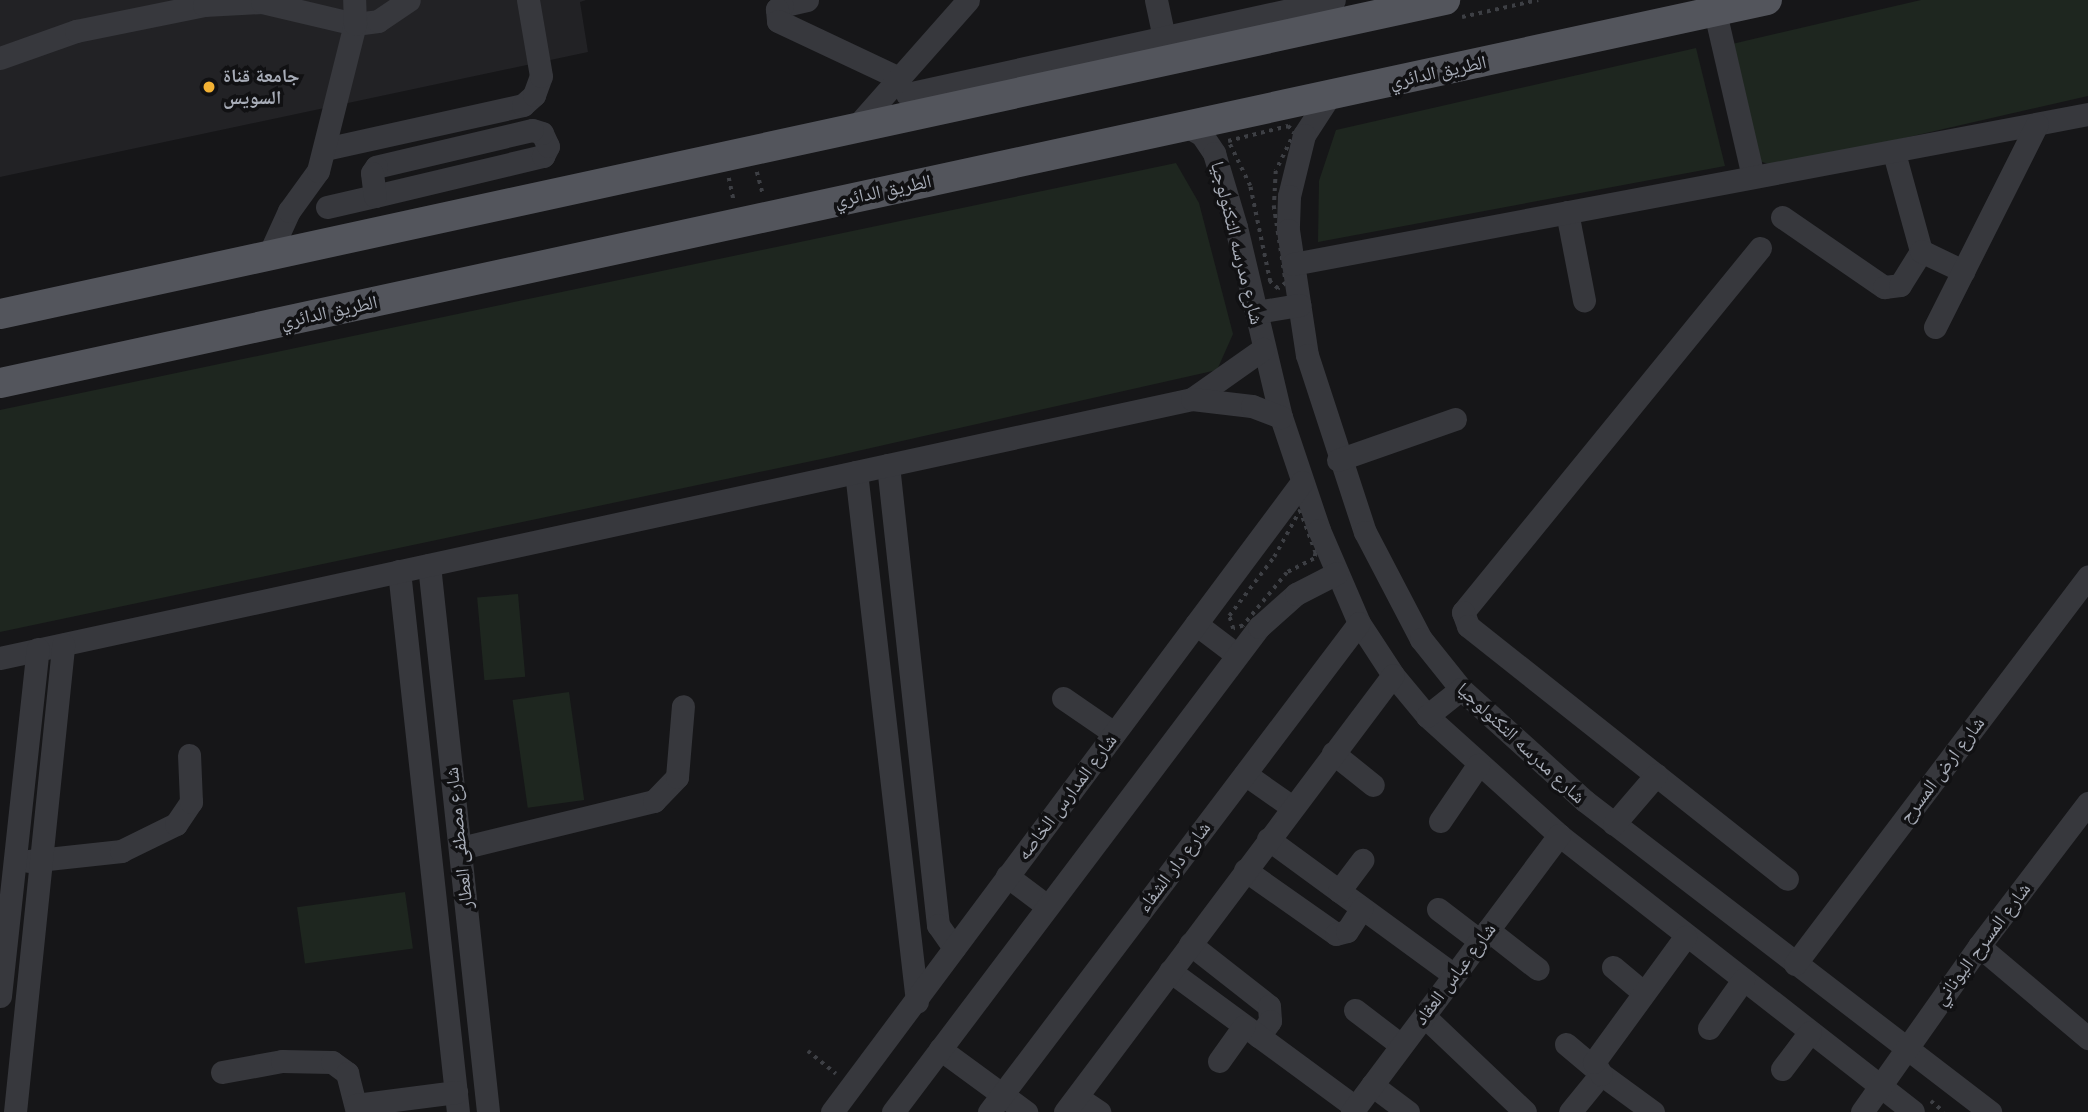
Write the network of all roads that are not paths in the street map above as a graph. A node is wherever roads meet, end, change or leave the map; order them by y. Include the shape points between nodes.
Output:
1 (354, 0) edge
2 (409, 0) edge
3 (528, 0) edge
4 (807, 0) edge
5 (968, 0) edge
6 (1156, 0) edge
7 (1334, 0) edge
8 (1445, 0) edge
9 (1767, 0) edge
10 (264, 1) edge
11 (1715, 12) junction
12 (355, 24) junction
13 (1164, 37) junction
14 (0, 58) edge
15 (903, 86) junction
16 (1330, 95) junction
17 (2088, 114) edge
18 (2037, 124) junction
19 (1185, 125) junction
20 (853, 129) junction
21 (1894, 153) junction
22 (322, 160) junction
23 (1753, 176) junction
24 (375, 196) junction
25 (327, 207) junction
26 (1567, 212) junction
27 (1782, 217) dead end
28 (345, 240) junction
29 (1760, 248) dead end
30 (1921, 251) junction
31 (268, 257) junction
32 (1293, 264) junction
33 (1963, 271) junction
34 (1584, 300) dead end
35 (1299, 305) junction
36 (1256, 313) junction
37 (0, 314) edge
38 (1935, 327) dead end
39 (1263, 349) junction
40 (0, 383) edge
41 (1192, 399) junction
42 (1281, 417) junction
43 (1455, 419) dead end
44 (1338, 460) junction
45 (888, 465) junction
46 (856, 472) junction
47 (1302, 482) junction
48 (429, 565) junction
49 (399, 571) junction
50 (1337, 573) junction
51 (2088, 576) edge
52 (1359, 623) junction
53 (1196, 624) junction
54 (63, 644) junction
55 (38, 649) junction
56 (1237, 655) junction
57 (0, 658) edge
58 (1393, 675) junction
59 (1461, 689) junction
60 (1063, 698) dead end
61 (683, 706) dead end
62 (1427, 716) junction
63 (1114, 733) junction
64 (1334, 753) junction
65 (189, 755) dead end
66 (1478, 765) junction
67 (1245, 774) junction
68 (1656, 775) junction
69 (923, 781) junction
70 (892, 785) junction
71 (1373, 785) dead end
72 (2088, 803) edge
73 (1292, 807) junction
74 (1440, 821) dead end
75 (1614, 824) junction
76 (1559, 835) junction
77 (1268, 839) junction
78 (461, 846) junction
79 (430, 847) junction
80 (42, 860) junction
81 (1362, 860) dead end
82 (15, 862) junction
83 (1245, 870) junction
84 (1007, 876) junction
85 (1787, 879) dead end
86 (1339, 891) junction
87 (1047, 906) junction
88 (1362, 908) junction
89 (1438, 909) dead end
90 (4, 928) edge
91 (1484, 936) junction
92 (1685, 937) junction
93 (1190, 944) junction
94 (1979, 946) junction
95 (954, 947) junction
96 (1795, 964) junction
97 (1613, 967) dead end
98 (1538, 969) dead end
99 (1170, 971) junction
100 (1454, 975) junction
101 (1743, 980) junction
102 (475, 992) junction
103 (1643, 992) junction
104 (446, 995) junction
105 (0, 996) edge
106 (917, 1002) junction
107 (1355, 1010) dead end
108 (1424, 1016) junction
109 (1709, 1028) dead end
110 (1251, 1031) junction
111 (1810, 1032) junction
112 (2088, 1038) edge
113 (1566, 1044) dead end
114 (23, 1045) junction
115 (1401, 1045) junction
116 (1906, 1047) junction
117 (940, 1049) junction
118 (0, 1050) edge
119 (1219, 1061) dead end
120 (1782, 1069) dead end
121 (222, 1072) dead end
122 (1599, 1072) junction
123 (1372, 1085) junction
124 (1879, 1086) junction
125 (457, 1102) edge
126 (995, 1103) edge
127 (1071, 1104) edge
128 (356, 1108) edge
129 (1353, 1110) edge
130 (15, 1112) edge
131 (488, 1112) edge
132 (832, 1112) edge
133 (893, 1112) edge
134 (1026, 1112) edge
135 (1099, 1112) edge
136 (1408, 1112) edge
137 (1525, 1112) edge
138 (1570, 1112) edge
139 (1653, 1112) edge
140 (1862, 1112) edge
141 (1913, 1112) edge
142 (1990, 1112) edge

1 - 12 street
2 - 12 street via 378,22
3 - 22 street via 541,76 534,95 523,105
4 - 15 street via 777,9 778,21
5 - 15 street
6 - 13 street
7 - 13 street
8 - 20 main road
9 - 11 main road, الطريق الدائري
10 - 12 street
10 - 14 street via 204,5 134,18 76,31
11 - 16 main road, الطريق الدائري
11 - 23 street
12 - 22 street
13 - 15 street
15 - 20 street
16 - 19 main road, الطريق الدائري
16 - 32 street, شارع مدرسه التكنولوجيا via 1304,135 1293,176 1288,230
17 - 18 street
18 - 21 street
18 - 33 street
19 - 36 street, شارع مدرسه التكنولوجيا via 1202,135 1214,153
19 - 40 main road, الطريق الدائري
20 - 28 main road
21 - 23 street
21 - 30 street
22 - 25 street
22 - 31 street via 289,211
23 - 26 street
24 - 24 street via 543,156 548,146 542,133 532,130 376,167 372,173
24 - 25 street
25 - 28 street
26 - 32 street
26 - 34 street
27 - 30 street via 1884,288 1904,282
28 - 31 main road
29 - 68 street via 1463,612 1468,626
30 - 33 street
31 - 37 main road
32 - 35 street, شارع مدرسه التكنولوجيا
33 - 38 street
35 - 36 street
35 - 44 street, شارع مدرسه التكنولوجيا via 1307,355
36 - 39 street, شارع مدرسه التكنولوجيا
39 - 41 street
39 - 42 street, شارع مدرسه التكنولوجيا
41 - 42 street via 1252,406
41 - 45 street
42 - 47 street, شارع مدرسه التكنولوجيا
43 - 44 street
44 - 59 street, شارع مدرسه التكنولوجيا via 1390,586 1421,639
45 - 46 street
45 - 69 street
46 - 48 street
46 - 70 street
47 - 50 street, شارع مدرسه التكنولوجيا
47 - 53 street, شارع المدارس الخاصه
48 - 49 street
48 - 78 street, شارع مصطفى العطار
49 - 54 street
49 - 79 street, شارع مصطفى العطار
50 - 52 street, شارع مدرسه التكنولوجيا
50 - 56 street via 1284,602
51 - 96 street, شارع ارض المسرح
52 - 58 street, شارع مدرسه التكنولوجيا
52 - 67 street, شارع دار الشفاء
53 - 56 street
53 - 63 street, شارع المدارس الخاصه
54 - 55 street
54 - 80 street
55 - 57 street
55 - 82 street
56 - 87 street
58 - 62 street, شارع مدرسه التكنولوجيا
58 - 64 street
59 - 62 street
59 - 75 street, شارع مدرسه التكنولوجيا
60 - 63 street
61 - 78 street via 679,769 654,801
62 - 66 street, شارع مدرسه التكنولوجيا
63 - 84 street, شارع المدارس الخاصه
64 - 71 street
64 - 73 street
65 - 80 street via 191,802 184,819 121,851
66 - 74 street
66 - 76 street, شارع مدرسه التكنولوجيا
67 - 73 street
67 - 126 street, شارع دار الشفاء
68 - 75 street
68 - 85 street
69 - 70 street
69 - 95 street via 938,925
70 - 106 street
72 - 94 street, شارع المسرح اليوناني
73 - 77 street
75 - 96 street, شارع مدرسه التكنولوجيا
76 - 91 street, شارع عباس العقاد
76 - 92 street, شارع مدرسه التكنولوجيا
77 - 83 street
77 - 86 street
78 - 79 street
78 - 102 street, شارع مصطفى العطار
79 - 104 street, شارع مصطفى العطار
80 - 82 street
80 - 114 street
81 - 86 street
82 - 90 street
83 - 88 street via 1335,934 1347,931
83 - 93 street
84 - 87 street
84 - 95 street, شارع المدارس الخاصه
86 - 88 street
87 - 117 street
88 - 100 street
89 - 91 street
90 - 105 street
91 - 98 street
91 - 100 street, شارع عباس العقاد
92 - 101 street, شارع مدرسه التكنولوجيا
92 - 103 street
93 - 99 street
93 - 110 street via 1269,1006 1270,1021
94 - 112 street
94 - 116 street, شارع المسرح اليوناني
95 - 106 street, شارع المدارس الخاصه
96 - 116 street, شارع مدرسه التكنولوجيا
97 - 103 street
99 - 110 street
99 - 127 street
100 - 108 street, شارع عباس العقاد
101 - 109 street
101 - 111 street, شارع مدرسه التكنولوجيا
102 - 104 street
102 - 131 street, شارع مصطفى العطار
103 - 122 street via 1595,1058
104 - 125 street, شارع مصطفى العطار
106 - 132 street, شارع المدارس الخاصه
107 - 115 street
108 - 115 street, شارع عباس العقاد
108 - 137 street
110 - 119 street
110 - 129 street
111 - 120 street
111 - 124 street, شارع مدرسه التكنولوجيا
113 - 122 street
114 - 118 street
114 - 130 street
115 - 123 street, شارع عباس العقاد
116 - 124 street, شارع المسرح اليوناني
116 - 142 street, شارع مدرسه التكنولوجيا
117 - 126 street
117 - 133 street
121 - 128 street via 282,1061 332,1062 347,1073
122 - 138 street
122 - 139 street
123 - 129 street, شارع عباس العقاد
123 - 136 street
124 - 140 street, شارع المسرح اليوناني
124 - 141 street, شارع مدرسه التكنولوجيا
125 - 128 street
126 - 134 street
127 - 135 street

